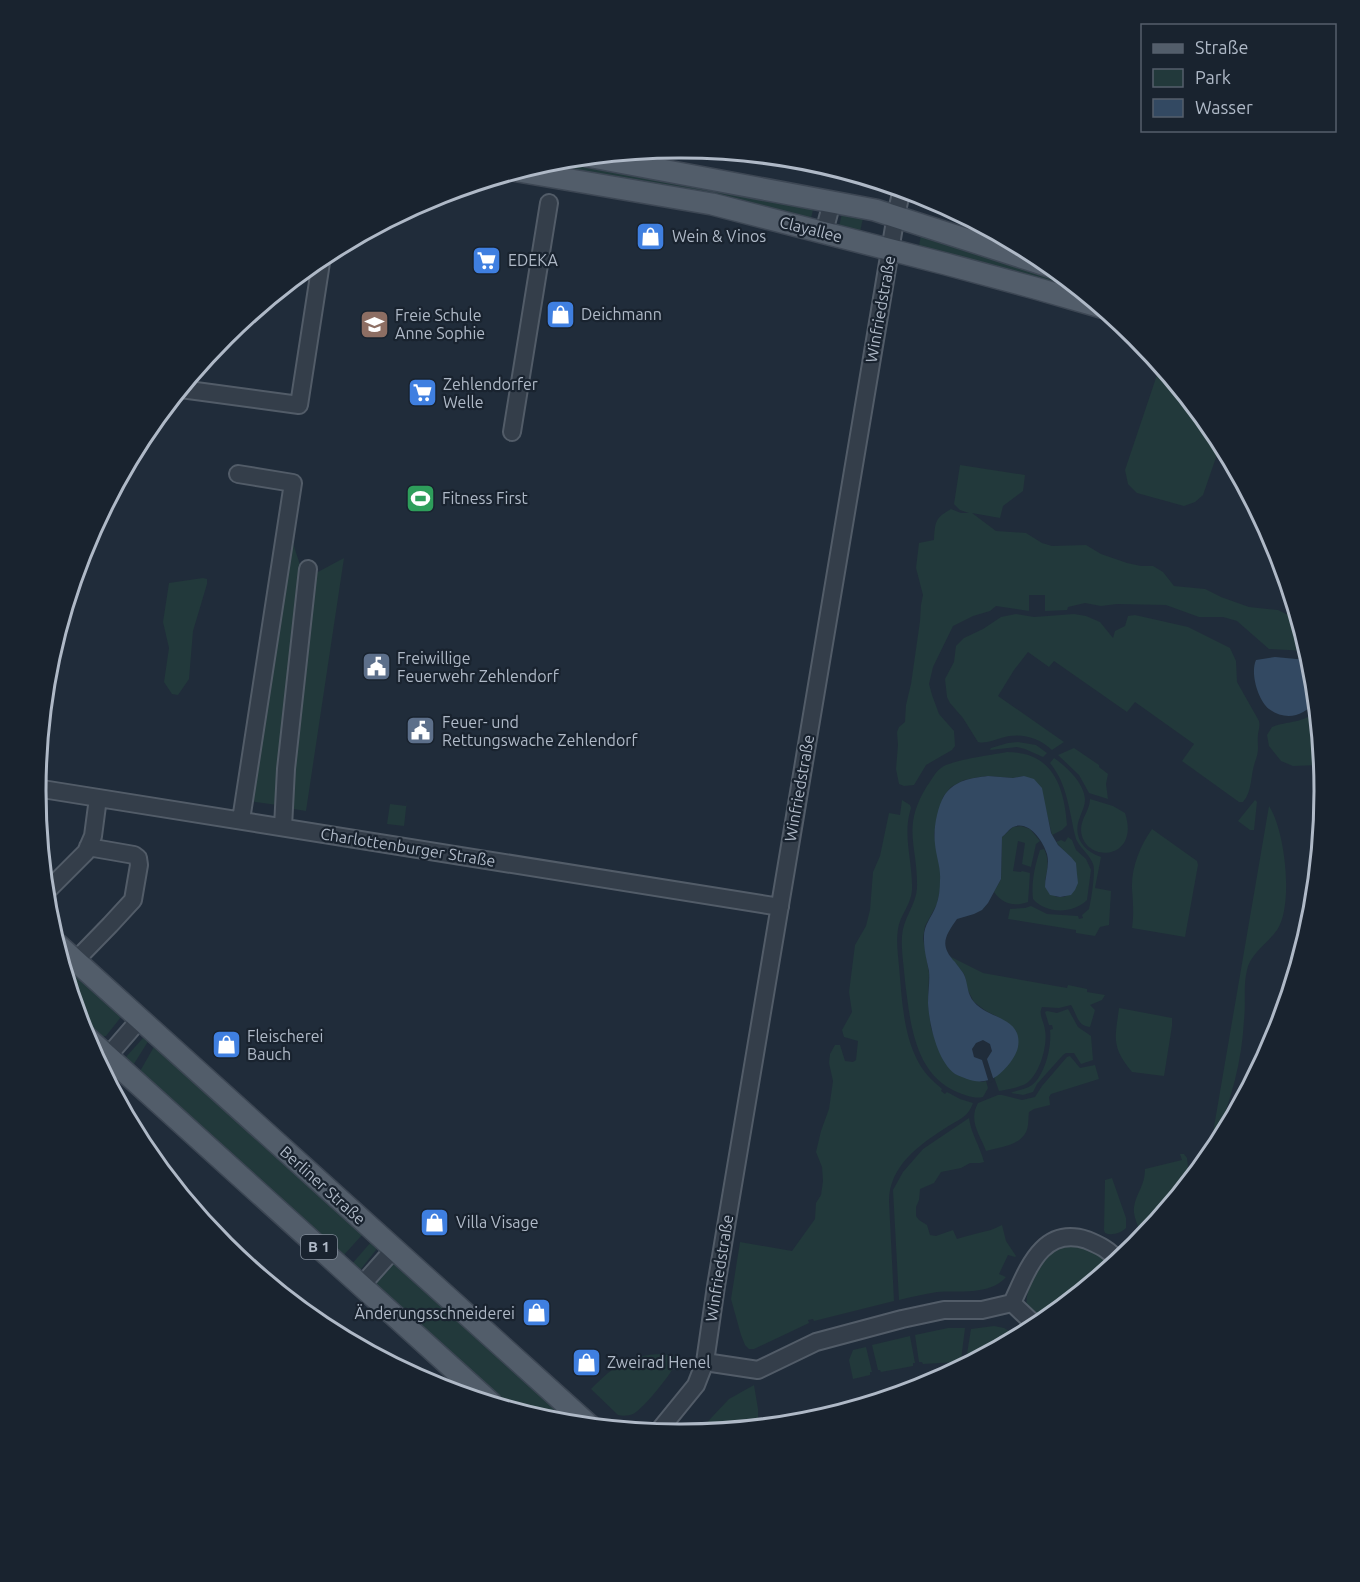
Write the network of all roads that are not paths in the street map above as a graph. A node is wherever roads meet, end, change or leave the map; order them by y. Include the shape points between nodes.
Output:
1 (615, 161) edge
2 (537, 174) edge
3 (900, 197) edge
4 (549, 202) dead end
5 (832, 202) junction
6 (896, 215) junction
7 (824, 232) junction
8 (890, 250) junction
9 (1020, 256) edge
10 (320, 270) edge
11 (1082, 302) edge
12 (190, 390) edge
13 (512, 432) dead end
14 (238, 474) dead end
15 (308, 569) dead end
16 (46, 790) edge
17 (98, 798) junction
18 (241, 820) junction
19 (283, 827) junction
20 (88, 847) junction
21 (54, 884) edge
22 (780, 907) junction
23 (68, 954) edge
24 (75, 961) junction
25 (140, 1019) junction
26 (106, 1058) edge
27 (109, 1064) edge
28 (394, 1249) junction
29 (1112, 1254) edge
30 (361, 1286) junction
31 (1012, 1303) junction
32 (1030, 1320) edge
33 (705, 1362) junction
34 (477, 1391) edge
35 (579, 1416) edge
36 (665, 1424) edge

1 - 5 main road, Clayallee
2 - 7 main road, Clayallee via 712,204
3 - 6 street, Winfriedstraße
4 - 13 street
5 - 6 main road, Clayallee
5 - 7 street
6 - 8 street, Winfriedstraße
6 - 9 main road, Clayallee
7 - 8 main road, Clayallee
8 - 11 main road, Clayallee
8 - 22 street, Winfriedstraße
10 - 12 street via 299,405
14 - 18 street via 293,483
15 - 19 street
16 - 17 street, Charlottenburger Straße
17 - 18 street, Charlottenburger Straße
17 - 20 street
18 - 19 street, Charlottenburger Straße
19 - 22 street, Charlottenburger Straße
20 - 21 street
20 - 24 street via 134,855 139,865 133,900
22 - 33 street, Winfriedstraße
23 - 24 main road, Berliner Straße
24 - 25 main road, Berliner Straße
25 - 26 street
25 - 28 main road, Berliner Straße
27 - 30 main road, B 1
28 - 30 street
28 - 35 main road, Berliner Straße
29 - 31 street via 1084,1239 1054,1241 1032,1261
30 - 34 main road, B 1
31 - 32 street
31 - 33 street via 902,1319 816,1342 758,1370
33 - 36 street, Winfriedstraße via 696,1385

